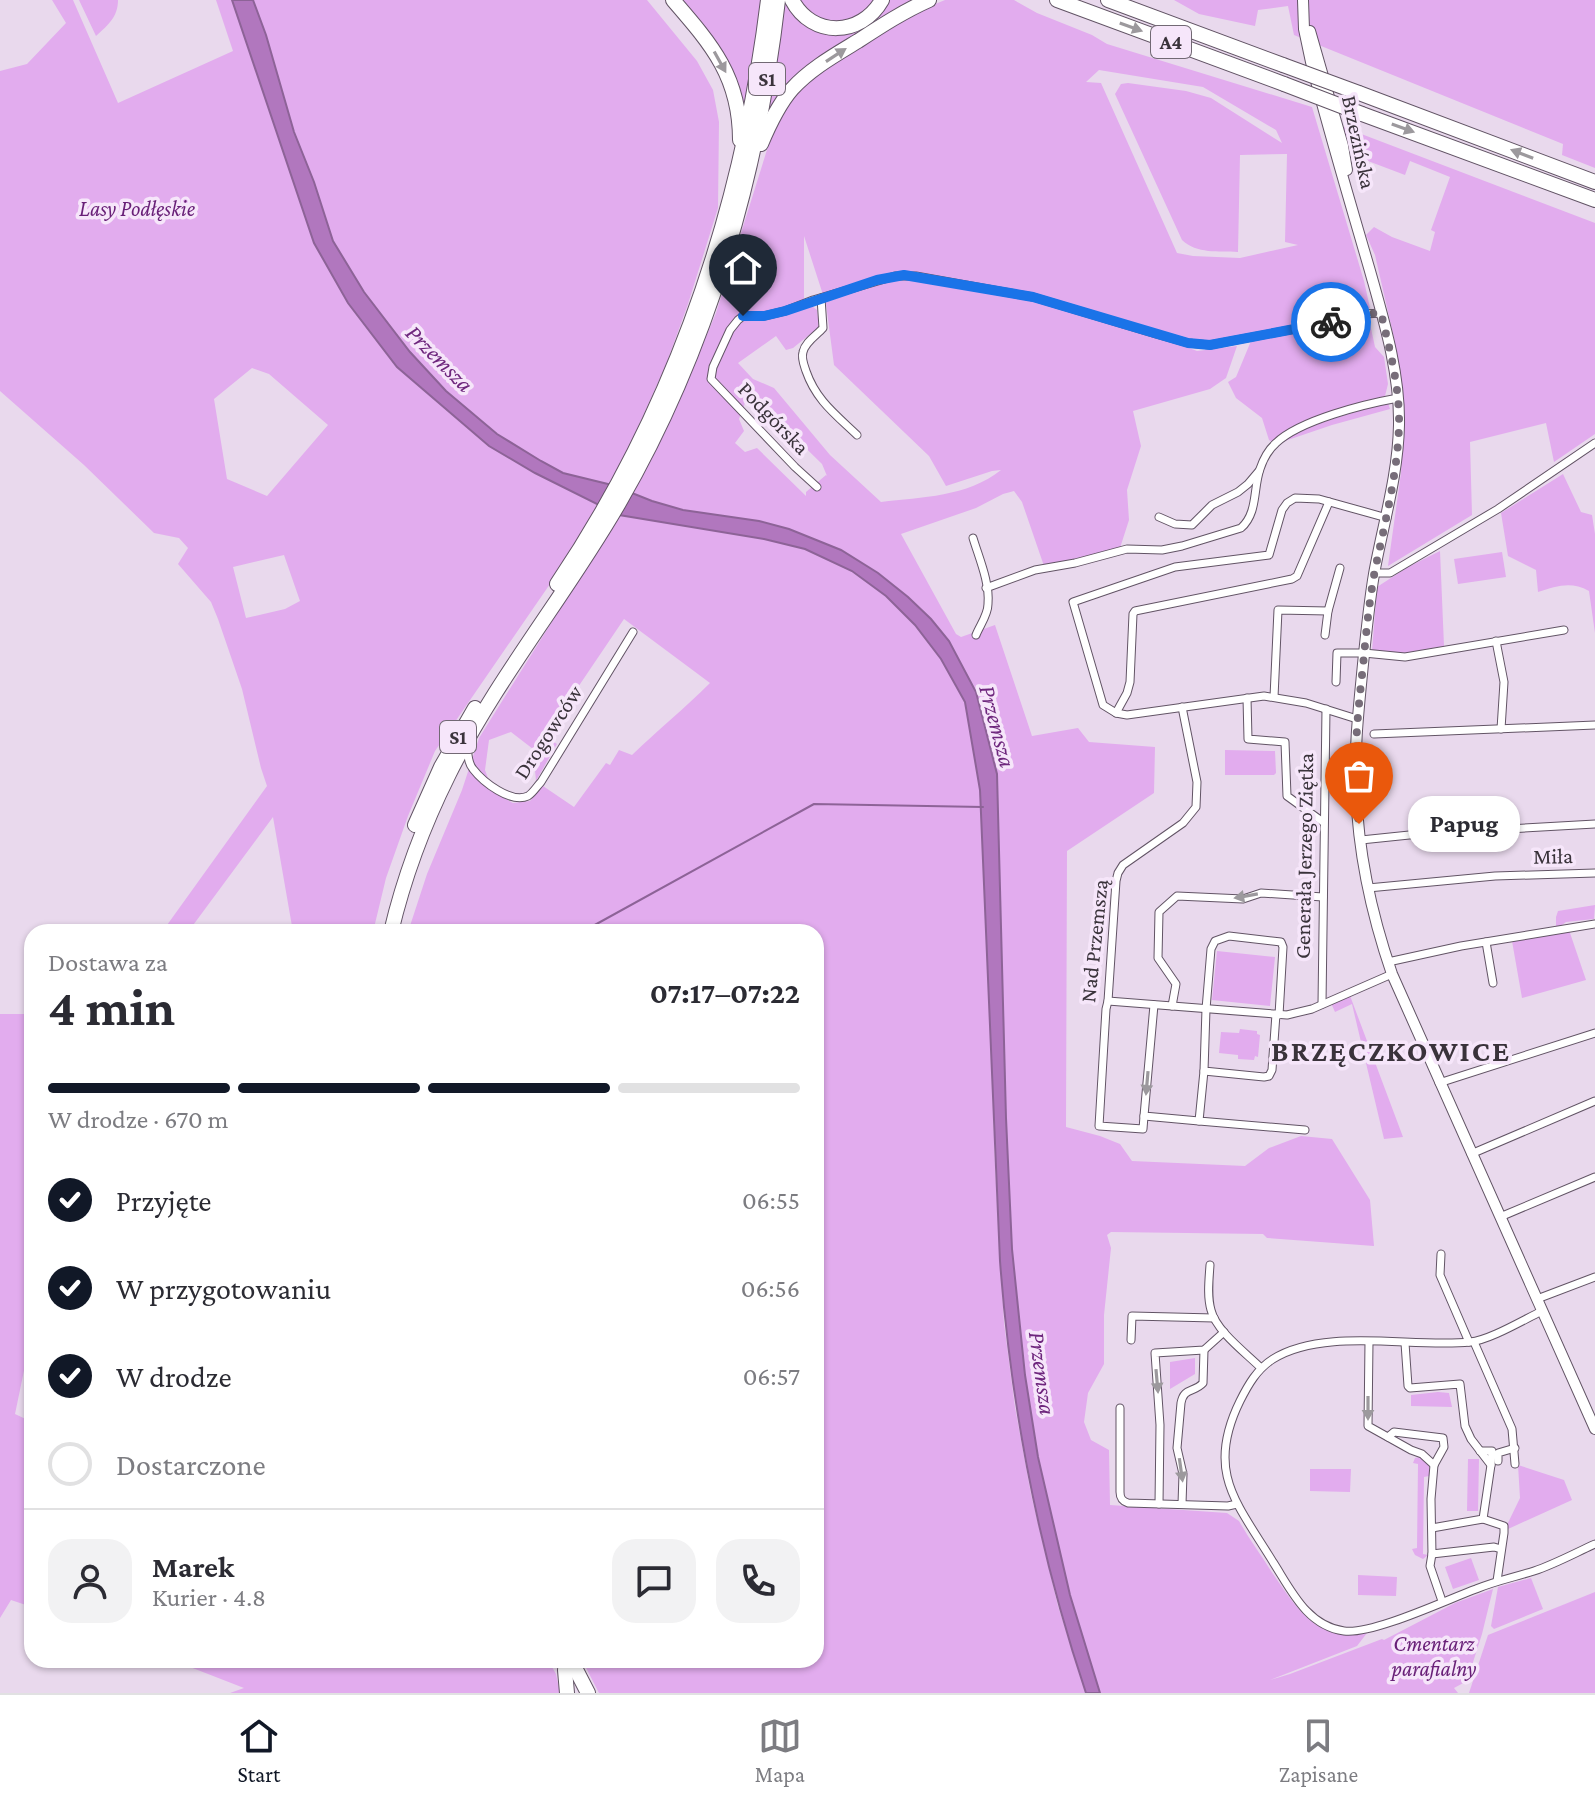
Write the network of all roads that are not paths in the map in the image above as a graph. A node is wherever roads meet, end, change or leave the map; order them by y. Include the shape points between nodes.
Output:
1 (673, 0) edge
2 (768, 0) edge
3 (778, 0) edge
4 (792, 0) edge
5 (882, 0) edge
6 (929, 0) edge
7 (1057, 0) edge
8 (1108, 0) edge
9 (1305, 0) edge
10 (747, 157) junction
11 (1595, 182) edge
12 (1595, 200) edge
13 (821, 298) junction
14 (1381, 313) junction
15 (1398, 398) junction
16 (857, 435) dead end
17 (1595, 443) edge
18 (1259, 471) junction
19 (817, 487) dead end
20 (1329, 502) junction
21 (1159, 517) dead end
22 (1387, 518) junction
23 (973, 538) dead end
24 (577, 562) junction
25 (1340, 568) dead end
26 (1375, 573) junction
27 (986, 588) junction
28 (1328, 611) junction
29 (1564, 630) dead end
30 (633, 632) dead end
31 (976, 635) dead end
32 (1325, 635) dead end
33 (1496, 641) junction
34 (1364, 653) junction
35 (1336, 682) dead end
36 (1274, 697) junction
37 (1247, 698) junction
38 (1182, 707) junction
39 (1326, 709) junction
40 (1116, 713) junction
41 (1357, 719) junction
42 (1595, 725) edge
43 (1501, 729) junction
44 (1374, 734) dead end
45 (467, 741) junction
46 (473, 769) junction
47 (449, 774) junction
48 (1323, 822) junction
49 (1595, 824) edge
50 (1361, 840) junction
51 (1595, 873) edge
52 (1368, 888) junction
53 (1323, 897) junction
54 (383, 924) edge
55 (393, 924) edge
56 (1595, 924) edge
57 (1486, 942) junction
58 (1388, 962) junction
59 (1392, 974) junction
60 (1493, 983) dead end
61 (1108, 1001) junction
62 (1322, 1004) junction
63 (1154, 1005) junction
64 (1172, 1006) junction
65 (1206, 1009) junction
66 (1277, 1014) junction
67 (1595, 1033) edge
68 (1204, 1071) junction
69 (1439, 1083) junction
70 (1595, 1101) edge
71 (1144, 1116) junction
72 (1199, 1121) junction
73 (1305, 1130) dead end
74 (1471, 1154) junction
75 (1595, 1177) edge
76 (1500, 1217) junction
77 (1441, 1254) dead end
78 (1210, 1265) dead end
79 (1595, 1277) edge
80 (1537, 1299) junction
81 (1542, 1311) junction
82 (1214, 1318) junction
83 (1224, 1332) junction
84 (1131, 1340) dead end
85 (1369, 1342) junction
86 (1472, 1342) junction
87 (1405, 1343) junction
88 (1204, 1350) junction
89 (1261, 1368) junction
90 (1120, 1408) dead end
91 (1595, 1429) edge
92 (1388, 1437) junction
93 (1515, 1448) junction
94 (1494, 1463) junction
95 (1515, 1464) dead end
96 (1434, 1465) junction
97 (1159, 1504) junction
98 (1182, 1504) junction
99 (1237, 1504) junction
100 (1483, 1519) junction
101 (1432, 1528) junction
102 (1595, 1544) edge
103 (1501, 1549) junction
104 (1432, 1554) junction
105 (1497, 1581) junction
106 (1442, 1601) junction
107 (566, 1668) edge
108 (568, 1668) edge
109 (570, 1668) edge
110 (567, 1693) edge
111 (577, 1693) edge
112 (588, 1693) edge

1 -> 10 highway via 726,73
2 - 10 highway, S1
3 - 10 highway, S1 via 768,73
4 - 5 highway via 811,20 839,28 863,21
10 -> 6 highway via 761,145 782,102 805,77
7 -> 12 highway, A4, bridge
11 -> 8 highway, A4, bridge
9 - 14 main road, Brzezińska
10 - 24 highway, S1 via 703,293 633,467
13 - 14 street, Podgórska via 886,278 916,276 1033,297 1210,345
13 - 16 street, Podgórska via 823,328 803,349 802,359 821,401
13 - 19 street, Podgórska via 764,316 743,316 730,330 711,379
14 - 15 main road
15 - 18 street via 1292,430 1270,449
15 - 22 main road via 1396,469
17 - 26 street via 1460,532 1390,573
18 - 21 street via 1192,525
18 - 27 street via 1253,506 1241,528 1182,546 1127,549 1035,570
20 - 22 street
20 - 40 street via 1292,579 1135,611 1130,682
20 - 40 street via 1295,498 1287,503 1269,555 1175,567 1073,602 1103,705
22 - 26 main road
23 - 27 street
24 - 45 highway, S1
24 - 54 highway, S1 via 480,700 441,767 409,840
25 - 28 street
26 - 34 main road
27 - 31 street via 987,613
28 - 32 street
28 - 36 street via 1278,610
29 - 33 street
30 - 46 street, Drogowców via 534,791 519,798 508,796
33 - 34 street via 1405,657
33 - 43 street via 1504,682
34 - 35 street via 1337,653
34 - 41 main road
36 - 37 street
36 - 39 street
37 - 38 street
37 - 48 street via 1248,739 1285,742 1287,796
38 - 40 street
38 - 61 street, Nad Przemszą via 1197,782 1196,807 1118,873
39 - 41 street
39 - 48 street, Generała Jerzego Ziętka
41 - 50 main road
42 - 43 street
43 - 44 street
45 - 46 street
45 - 47 highway, S1
46 - 47 street
47 - 55 highway, S1 via 414,855
48 - 53 street, Generała Jerzego Ziętka
49 - 50 street
50 - 52 main road
51 - 52 street, Miła
52 - 58 main road
53 - 62 street, Generała Jerzego Ziętka
53 -> 64 street via 1177,896 1159,912 1158,958 1176,984
56 - 57 street
57 - 58 street
57 - 60 street
58 - 59 main road
59 - 62 street
59 - 69 main road
61 - 63 street
61 - 71 street, Nad Przemszą via 1099,1126 1143,1129
62 - 66 street
63 - 64 street
63 -> 71 street
64 - 65 street
65 - 66 street
65 - 66 street via 1215,941 1229,936 1260,938 1283,947
65 - 68 street
66 - 68 street via 1269,1076
67 - 69 street
68 - 72 street
69 - 74 main road
70 - 74 street
71 - 72 street
72 - 73 street
74 - 76 main road
75 - 76 street
76 - 80 main road
77 - 86 street via 1440,1275
78 - 82 street
79 - 80 street
80 - 81 main road
81 - 86 street
81 - 91 main road
82 - 83 street
82 - 84 street via 1132,1316
83 - 88 street
83 - 89 street
85 - 87 street
85 - 89 street via 1299,1348
85 -> 92 street via 1368,1426
86 - 87 street
86 - 93 street via 1512,1429
87 - 94 street via 1408,1386 1460,1384 1465,1426
88 -> 97 street via 1155,1353
88 -> 98 street via 1203,1383 1182,1395 1177,1448
89 - 99 street via 1226,1434 1227,1480
90 - 97 street via 1120,1497 1128,1503
92 - 96 street
92 - 96 street via 1394,1432 1443,1438
93 - 94 street via 1498,1453
93 - 95 street
94 - 100 street
96 - 101 street
97 - 98 street
98 - 99 street
99 - 106 street via 1301,1606 1326,1625 1361,1631
100 - 101 street
100 - 103 street via 1504,1526
101 - 104 street
102 - 105 street via 1535,1571
103 - 104 street
103 - 105 street
104 - 106 street via 1430,1566
105 - 106 street
107 - 110 highway
108 - 111 highway
109 - 112 highway

